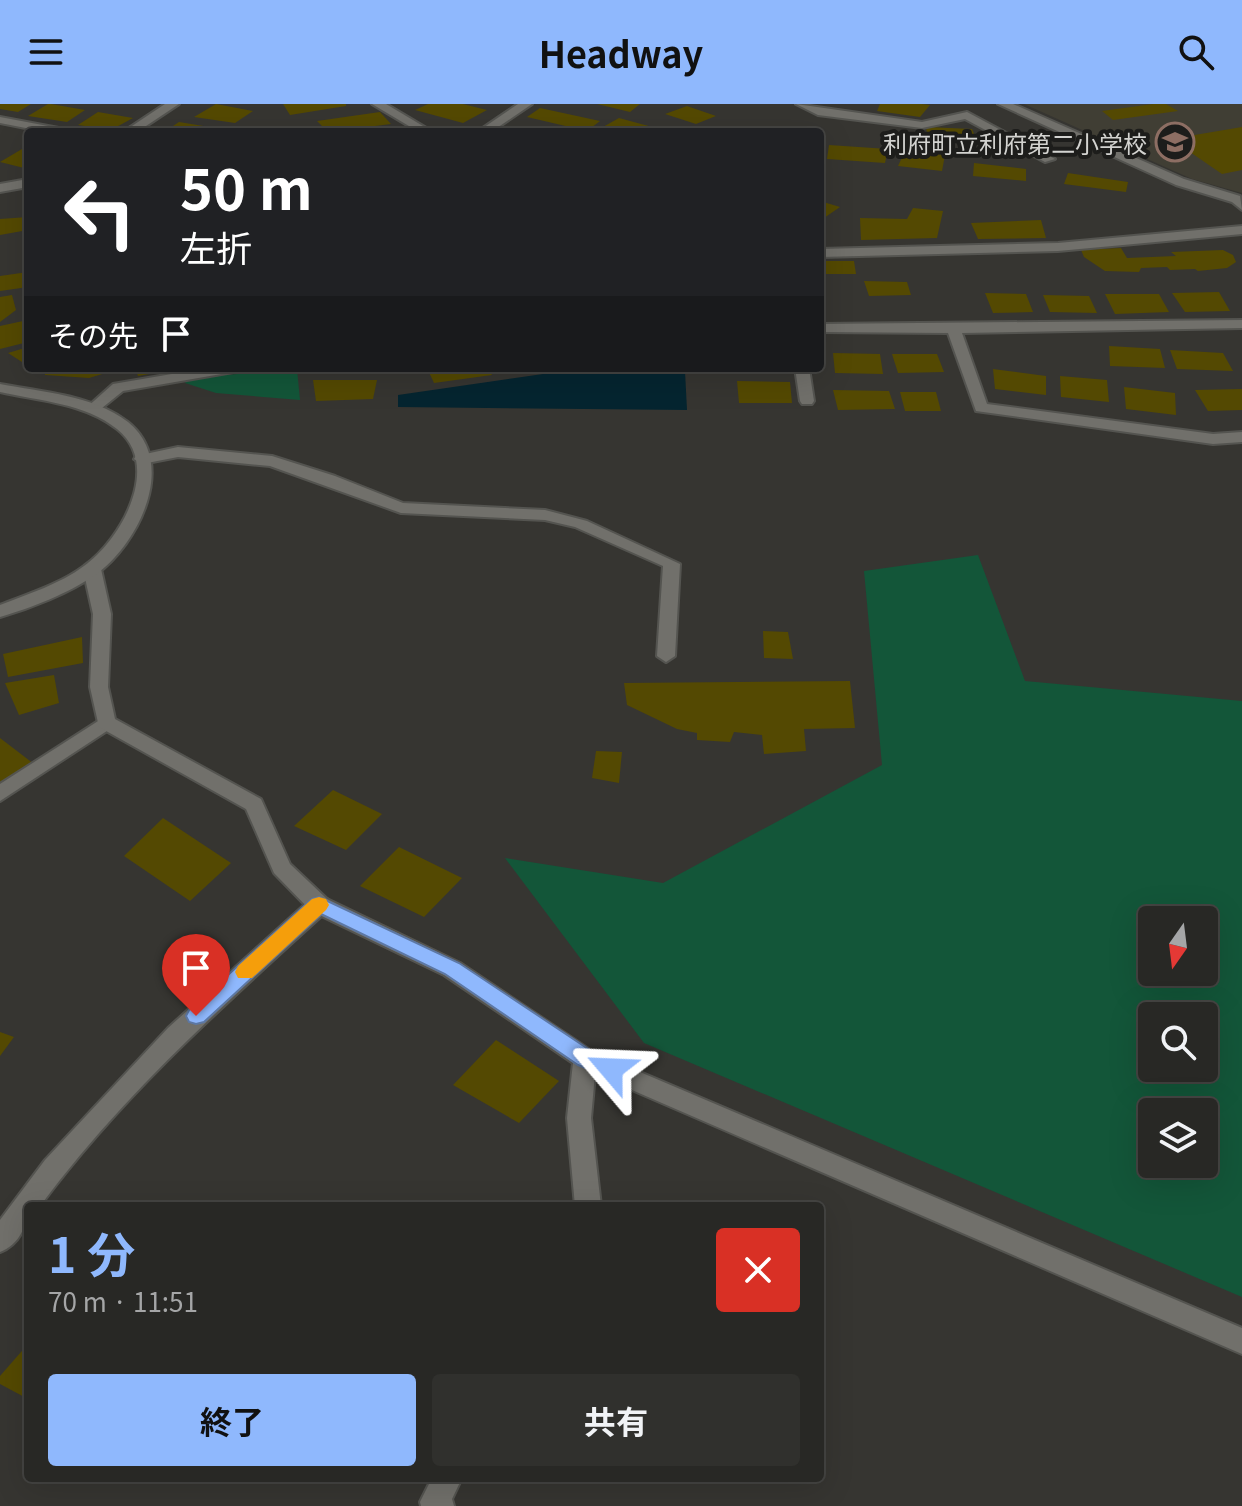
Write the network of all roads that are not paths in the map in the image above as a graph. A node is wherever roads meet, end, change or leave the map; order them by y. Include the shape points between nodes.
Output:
1 (173, 104) edge
2 (378, 104) edge
3 (526, 104) edge
4 (802, 104) edge
5 (1004, 104) edge
6 (0, 120) edge
7 (43, 128) edge
8 (135, 128) edge
9 (420, 128) edge
10 (489, 128) edge
11 (1049, 159) dead end
12 (24, 184) edge
13 (0, 188) edge
14 (1242, 206) edge
15 (1242, 230) edge
16 (824, 253) edge
17 (1242, 324) edge
18 (824, 328) edge
19 (954, 329) junction
20 (209, 372) edge
21 (803, 372) edge
22 (0, 388) edge
23 (807, 401) dead end
24 (92, 409) junction
25 (1242, 437) edge
26 (142, 459) junction
27 (92, 569) junction
28 (0, 611) edge
29 (666, 656) dead end
30 (106, 722) junction
31 (0, 794) edge
32 (319, 905) junction
33 (585, 1059) junction
34 (28, 1202) edge
35 (588, 1202) edge
36 (24, 1208) edge
37 (0, 1240) edge
38 (1242, 1341) edge
39 (446, 1482) edge
40 (440, 1506) edge

1 - 8 street
2 - 9 street
3 - 10 street
4 - 11 street via 818,112 922,125 967,115
5 - 14 street via 1180,182 1236,199
6 - 7 street
12 - 13 street
15 - 16 street via 1058,247
17 - 19 street
18 - 19 street
19 - 25 street via 981,408 1213,439
20 - 24 street via 118,387
21 - 23 street
22 - 24 street
24 - 26 street via 123,425 141,448
26 - 27 street via 145,484 140,495 124,529
26 - 29 street via 178,452 272,461 401,508 545,515 581,524 672,564
27 - 28 street
27 - 30 street via 102,614 99,687
30 - 31 street
30 - 32 street via 254,804 281,868
32 - 33 street via 452,969
32 - 34 street via 176,1035
33 - 35 street via 579,1118
33 - 38 street
36 - 37 street
39 - 40 street via 434,1502

